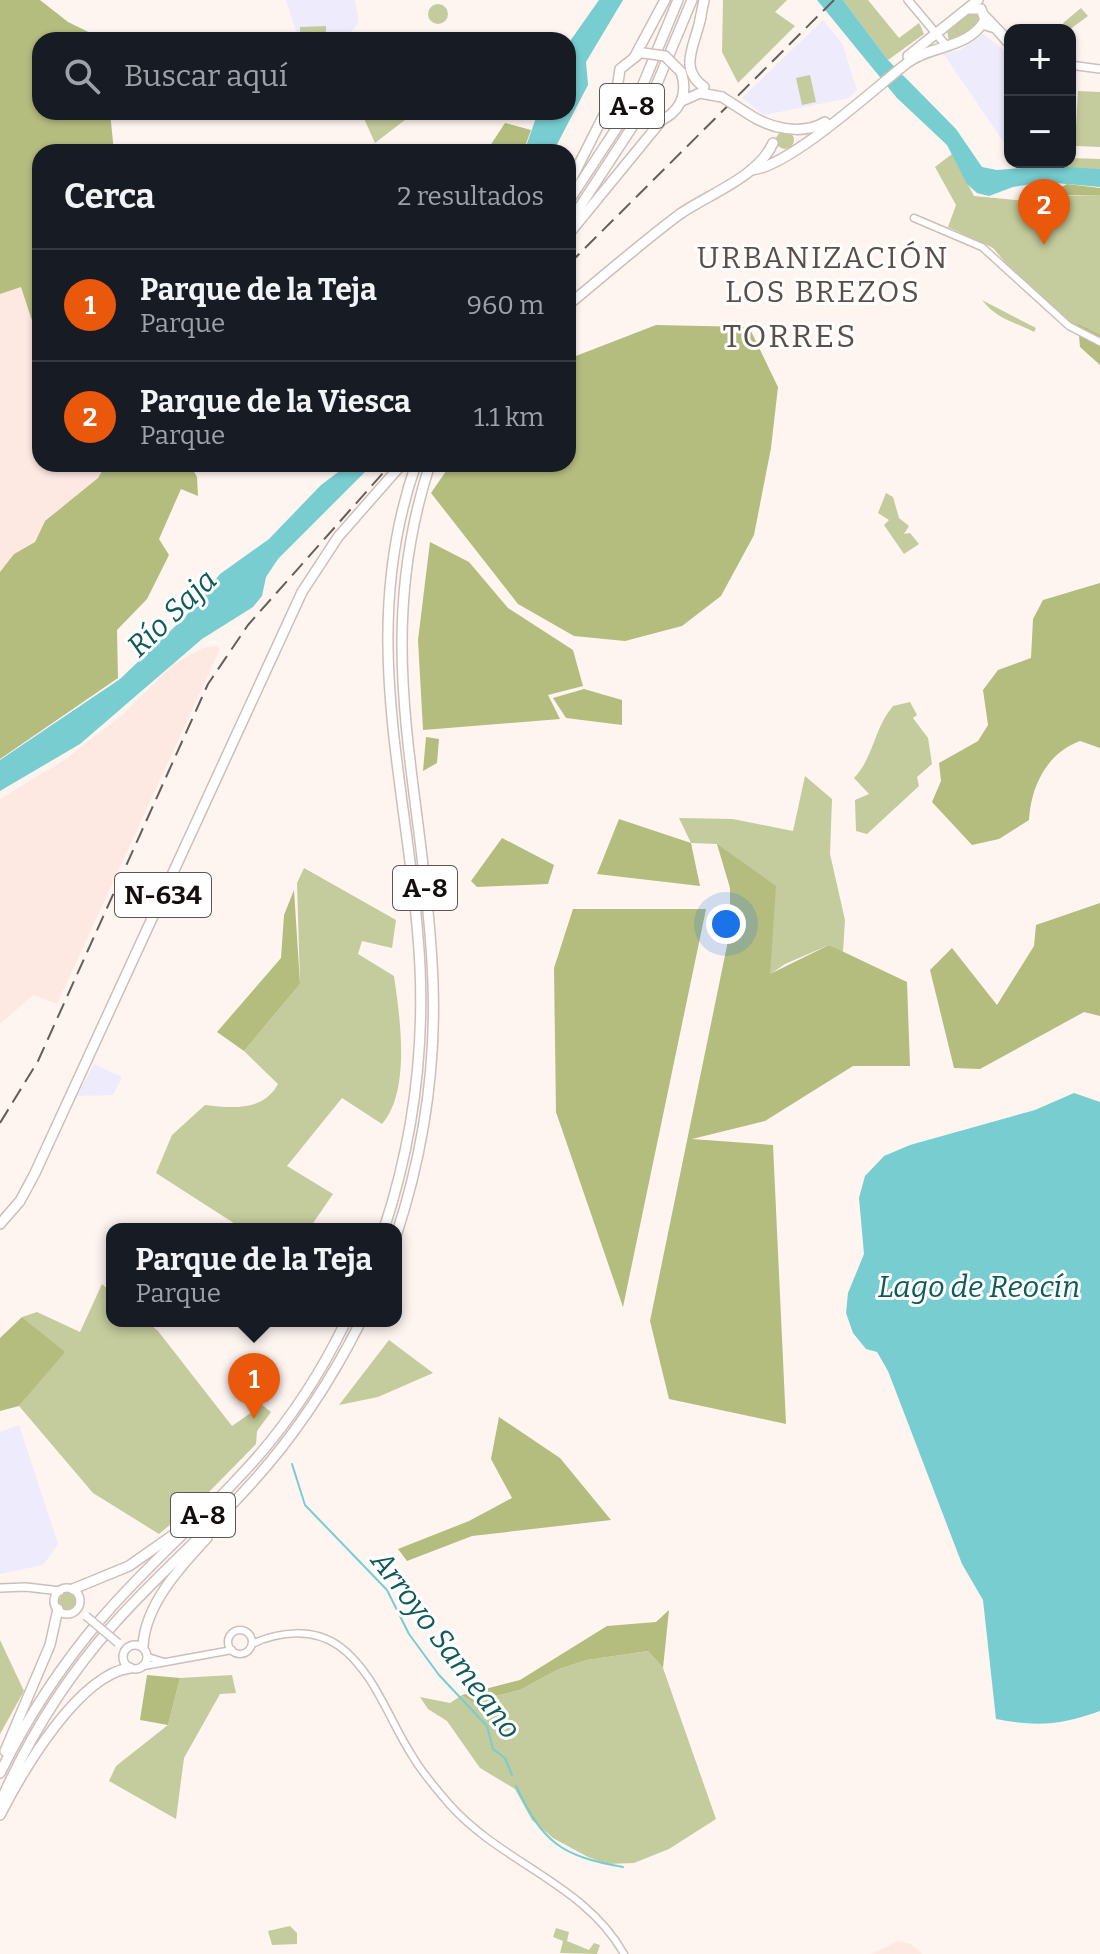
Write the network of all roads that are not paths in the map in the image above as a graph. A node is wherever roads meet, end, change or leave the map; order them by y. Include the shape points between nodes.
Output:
1 (665, 0) edge
2 (678, 0) edge
3 (692, 0) edge
4 (704, 0) edge
5 (908, 0) edge
6 (978, 0) edge
7 (985, 0) edge
8 (969, 9) junction
9 (701, 16) junction
10 (984, 17) junction
11 (925, 21) junction
12 (942, 31) junction
13 (1004, 37) edge
14 (947, 45) junction
15 (918, 48) junction
16 (639, 54) junction
17 (906, 60) junction
18 (1076, 64) edge
19 (1100, 67) edge
20 (682, 75) junction
21 (704, 87) junction
22 (863, 95) junction
23 (616, 97) junction
24 (722, 97) junction
25 (682, 101) junction
26 (662, 120) junction
27 (765, 125) junction
28 (782, 128) junction
29 (794, 129) junction
30 (772, 142) junction
31 (799, 145) junction
32 (787, 155) junction
33 (751, 170) junction
34 (576, 171) edge
35 (576, 190) edge
36 (576, 213) edge
37 (914, 218) dead end
38 (576, 225) edge
39 (576, 299) edge
40 (1100, 342) edge
41 (395, 472) edge
42 (414, 472) edge
43 (428, 472) edge
44 (386, 1223) edge
45 (399, 1223) edge
46 (0, 1224) edge
47 (342, 1327) edge
48 (357, 1327) edge
49 (298, 1402) junction
50 (293, 1433) junction
51 (0, 1588) edge
52 (39, 1589) junction
53 (73, 1589) junction
54 (60, 1591) junction
55 (80, 1604) junction
56 (56, 1605) junction
57 (74, 1612) junction
58 (86, 1616) junction
59 (252, 1640) junction
60 (143, 1646) junction
61 (230, 1646) junction
62 (126, 1650) junction
63 (148, 1657) junction
64 (164, 1662) junction
65 (144, 1666) junction
66 (130, 1668) junction
67 (0, 1762) edge
68 (0, 1773) edge
69 (0, 1803) edge
70 (0, 1815) edge
71 (624, 1954) edge

1 - 16 highway
2 - 35 highway, A-8 via 639,94
3 - 36 highway, A-8 via 651,98
4 - 9 highway
5 - 11 main road
6 - 8 highway
7 - 10 highway
8 - 10 highway via 976,7
8 - 12 highway
9 - 20 highway
9 - 21 highway via 688,68
10 - 13 main road
10 - 14 highway via 957,46
11 - 12 main road
11 - 12 main road
11 - 15 main road via 928,34
12 - 14 highway
12 - 15 highway
14 - 17 highway
15 - 17 highway
16 - 20 highway, bridge via 665,56
16 - 23 highway via 620,69
17 - 22 highway
18 - 19 main road
20 - 21 highway
20 - 25 highway
21 - 24 highway
22 - 29 highway via 820,126
22 - 31 highway
23 - 26 highway, bridge via 628,115
23 - 34 highway
24 - 25 highway via 700,93
24 - 27 highway, bridge
25 - 26 highway
26 - 38 highway
27 - 28 highway
27 - 30 highway
28 - 29 highway
28 - 30 highway
29 - 31 highway
30 - 32 highway
30 - 33 highway via 767,156
31 - 32 highway
32 - 33 highway
33 - 39 highway via 679,215
37 - 40 street via 982,247 1069,326
41 - 46 highway, N-634 via 314,570 28,1186
42 - 44 highway, A-8 via 388,598 387,684 417,936 421,1024 411,1123
43 - 45 highway, A-8 via 409,538 400,679 430,932 433,1034 424,1126
47 - 49 highway, A-8
48 - 50 highway, A-8
49 - 53 highway via 239,1473 178,1532 129,1566
49 - 68 highway, A-8 via 249,1467 78,1648
50 - 60 highway via 173,1579 146,1624
50 - 69 highway, A-8 via 247,1489 94,1648 41,1723
51 - 52 main road
52 - 54 main road
52 - 56 main road
53 - 54 main road
53 - 55 main road
54 - 56 main road
55 - 57 main road
55 - 58 main road
56 - 57 main road via 67,1614
56 - 67 highway via 50,1645
57 - 58 main road
58 - 62 main road, bridge
59 - 61 street via 243,1654
59 - 61 street via 245,1631 234,1632
59 - 71 street via 314,1635 351,1656 414,1760 450,1805 504,1852 587,1906
60 - 62 main road
60 - 63 main road
61 - 64 street
62 - 66 main road
63 - 64 street
63 - 65 main road
64 - 65 street
65 - 66 main road
66 - 70 highway via 102,1680 68,1713 30,1761

